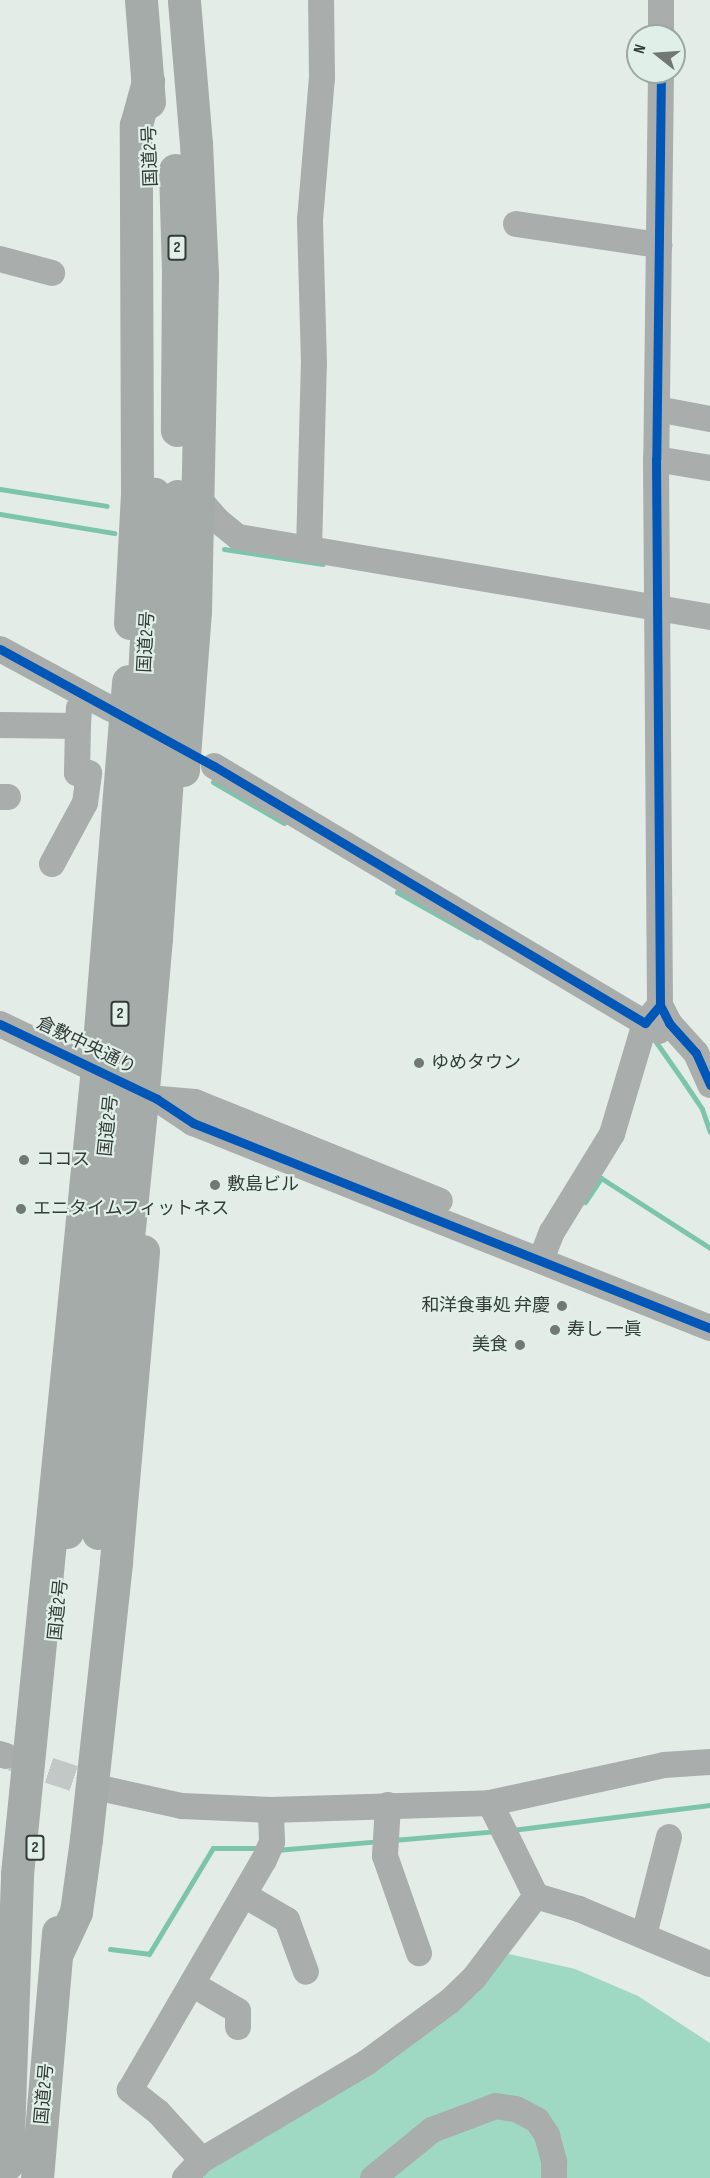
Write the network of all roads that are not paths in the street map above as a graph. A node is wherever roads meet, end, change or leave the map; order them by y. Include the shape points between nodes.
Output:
1 (141, 0) edge
2 (168, 0) edge
3 (184, 0) edge
4 (321, 0) edge
5 (661, 0) edge
6 (661, 24) edge
7 (148, 81) junction
8 (661, 84) edge
9 (516, 224) dead end
10 (659, 245) junction
11 (0, 259) edge
12 (52, 273) dead end
13 (657, 409) junction
14 (710, 419) edge
15 (656, 459) junction
16 (710, 468) edge
17 (176, 496) junction
18 (310, 543) junction
19 (657, 609) junction
20 (710, 617) edge
21 (0, 649) edge
22 (80, 706) junction
23 (111, 709) dead end
24 (0, 725) edge
25 (214, 766) dead end
26 (52, 864) dead end
27 (652, 1014) junction
28 (0, 1024) edge
29 (703, 1053) edge
30 (97, 1068) junction
31 (710, 1085) edge
32 (157, 1099) junction
33 (544, 1252) junction
34 (710, 1310) edge
35 (710, 1328) edge
36 (83, 1533) junction
37 (710, 1762) edge
38 (109, 1790) tunnel mouth
39 (490, 1803) junction
40 (388, 1804) junction
41 (271, 1810) junction
42 (669, 1837) dead end
43 (244, 1894) junction
44 (536, 1896) junction
45 (644, 1935) junction
46 (57, 1953) junction
47 (418, 1953) dead end
48 (710, 1964) edge
49 (306, 1972) dead end
50 (192, 1984) junction
51 (238, 2027) dead end
52 (194, 2169) edge
53 (6, 2171) edge
54 (37, 2178) edge
55 (373, 2178) edge
56 (554, 2178) edge

1 - 7 highway, 国道2号 / 2
2 - 17 highway, 国道2号 / 2 via 178,269
3 - 17 highway via 202,275
4 - 18 street via 322,78 310,219 314,364
5 - 6 street
7 - 17 highway, 国道2号 / 2 via 155,268
7 - 30 highway via 136,125 135,542
8 - 10 street
9 - 10 street
10 - 13 street
11 - 12 street
13 - 14 street
13 - 15 street
15 - 16 street
15 - 19 street
17 - 18 street via 238,537
17 - 32 highway via 195,612
17 - 36 highway, 国道2号 / 2, bridge via 131,908
18 - 19 street
19 - 20 street
19 - 27 street
21 - 22 street
22 - 23 street
22 - 24 street
22 - 26 street via 77,773 89,773 84,803
25 - 27 street
27 - 29 street via 669,1023
27 - 33 street via 612,1134
28 - 30 street, 倉敷中央通り
29 - 31 street
30 - 32 street, 倉敷中央通り
30 - 53 highway via 17,1874
32 - 33 street, 倉敷中央通り via 193,1123
32 - 46 highway via 116,1561 86,1839 76,1912
33 - 34 street
33 - 35 street
36 - 46 highway, 国道2号 / 2
36 - 53 highway, 国道2号 / 2
37 - 39 street via 664,1765
38 - 41 street via 182,1806
39 - 40 street
39 - 44 street
40 - 41 street
40 - 47 street via 386,1856
41 - 43 street via 269,1850
42 - 45 street
43 - 49 street via 287,1920
43 - 50 street
44 - 45 street
44 - 52 street via 474,1978 450,2001 366,2063
45 - 48 street
46 - 54 highway, 国道2号 / 2
50 - 51 street via 238,2011
50 - 52 street via 129,2090 158,2112
55 - 56 street via 432,2130 496,2106 516,2109 537,2120 547,2135

